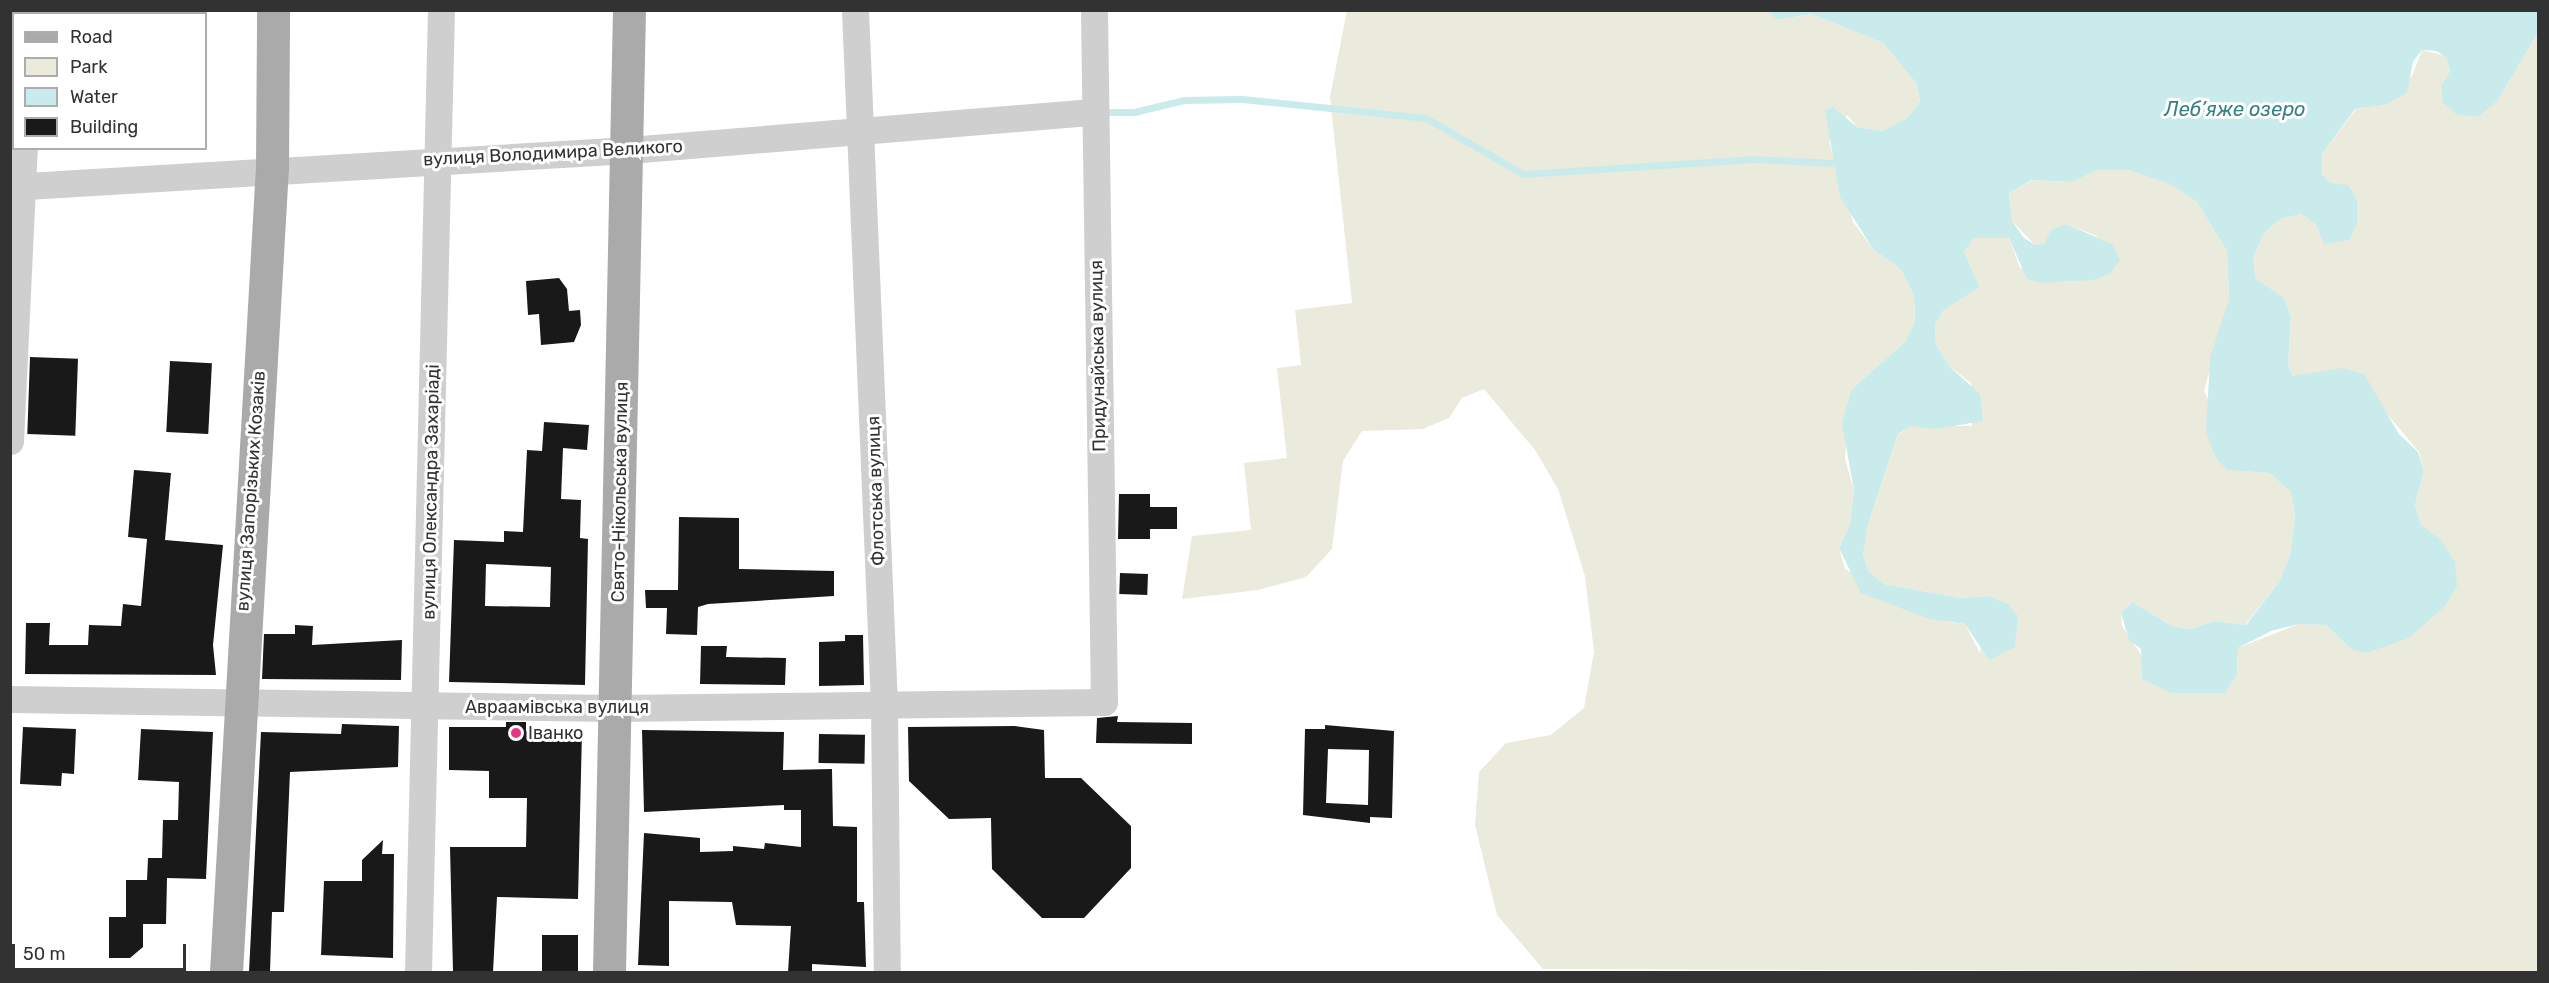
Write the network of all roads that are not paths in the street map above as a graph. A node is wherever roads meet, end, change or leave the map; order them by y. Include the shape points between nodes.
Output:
1 (273, 10) edge
2 (441, 10) edge
3 (629, 10) edge
4 (855, 10) edge
5 (1094, 10) edge
6 (1095, 112) junction
7 (863, 133) junction
8 (24, 150) edge
9 (629, 150) junction
10 (437, 160) junction
11 (284, 168) junction
12 (17, 187) edge
13 (10, 441) edge
14 (10, 699) edge
15 (238, 702) junction
16 (1104, 702) joint
17 (884, 704) junction
18 (427, 705) junction
19 (614, 708) junction
20 (226, 972) edge
21 (418, 972) edge
22 (609, 972) edge
23 (887, 972) edge

1 - 11 main road, вулиця Запорізьких Козаків
2 - 10 street, вулиця Олександра Захаріаді
3 - 9 main road, Свято-Нікольська вулиця
4 - 7 street, Флотська вулиця
5 - 6 street, Придунайська вулиця
6 - 7 street, вулиця Володимира Великого
6 - 16 street, Придунайська вулиця
7 - 9 street, вулиця Володимира Великого
7 - 17 street, Флотська вулиця
8 - 12 street
9 - 10 street, вулиця Володимира Великого
9 - 19 main road, Свято-Нікольська вулиця
10 - 11 street, вулиця Володимира Великого
10 - 18 street, вулиця Олександра Захаріаді
11 - 12 street, вулиця Володимира Великого
11 - 15 main road, вулиця Запорізьких Козаків
12 - 13 street
14 - 15 street, Авраамівська вулиця
15 - 18 street, Авраамівська вулиця
15 - 20 main road, вулиця Запорізьких Козаків
16 - 17 street, Авраамівська вулиця
17 - 19 street, Авраамівська вулиця
17 - 23 street, Флотська вулиця
18 - 19 street, Авраамівська вулиця
18 - 21 street, вулиця Олександра Захаріаді
19 - 22 main road, Свято-Нікольська вулиця

